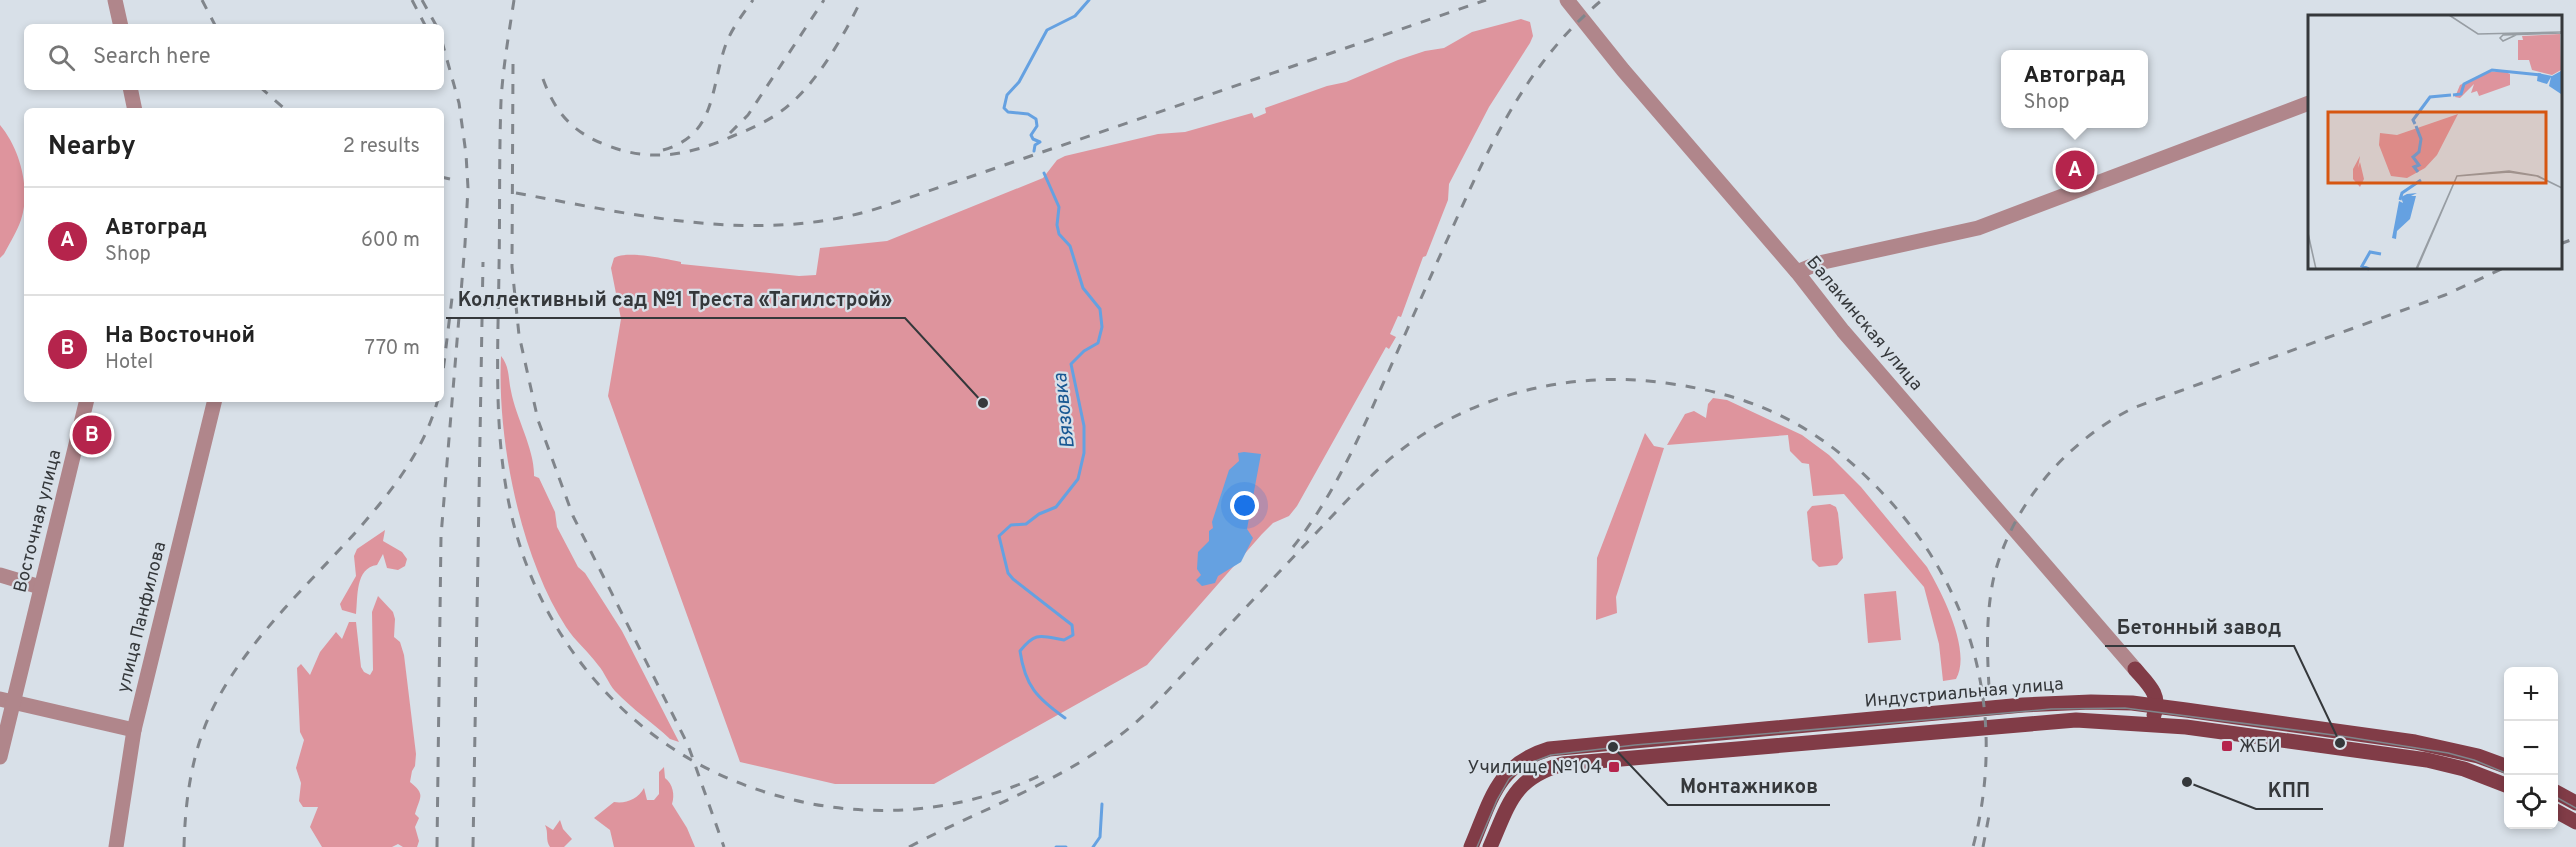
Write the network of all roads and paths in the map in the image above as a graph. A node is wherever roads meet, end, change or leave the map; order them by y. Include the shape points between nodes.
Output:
1 (115, 0) edge
2 (1567, 0) edge
3 (121, 24) edge
4 (131, 90) edge
5 (2308, 103) edge
6 (134, 108) edge
7 (1797, 272) junction
8 (86, 402) edge
9 (214, 402) edge
10 (0, 575) edge
11 (40, 587) junction
12 (2135, 669) junction
13 (6, 701) edge
14 (2132, 703) junction
15 (2157, 706) junction
16 (2123, 722) junction
17 (134, 730) junction
18 (0, 757) edge
19 (2504, 766) edge
20 (2504, 784) edge
21 (2558, 794) edge
22 (2576, 803) edge
23 (2558, 813) edge
24 (2576, 822) edge
25 (116, 847) edge
26 (1471, 847) edge
27 (1490, 847) edge

1 - 3 street
2 - 7 street, Балакинская улица
4 - 6 street
5 - 7 street via 1978,228 1819,263
7 - 12 street, Балакинская улица
8 - 11 street, Восточная улица
9 - 17 street, улица Панфилова
10 - 11 street
11 - 13 street, Восточная улица
12 - 14 main road via 2138,687
12 - 15 main road via 2153,690
13 - 17 street
13 - 18 street, Восточная улица
14 - 15 main road, Индустриальная улица
14 - 26 main road, Индустриальная улица via 2023,705 1549,749 1519,761 1502,778
15 - 16 main road via 2148,720
15 - 19 main road, Индустриальная улица via 2415,742
16 - 20 main road, Индустриальная улица via 2427,760
16 - 27 main road, Индустриальная улица via 2033,722 1563,764 1532,776 1518,788
17 - 25 street, улица Панфилова
21 - 22 main road
23 - 24 main road

